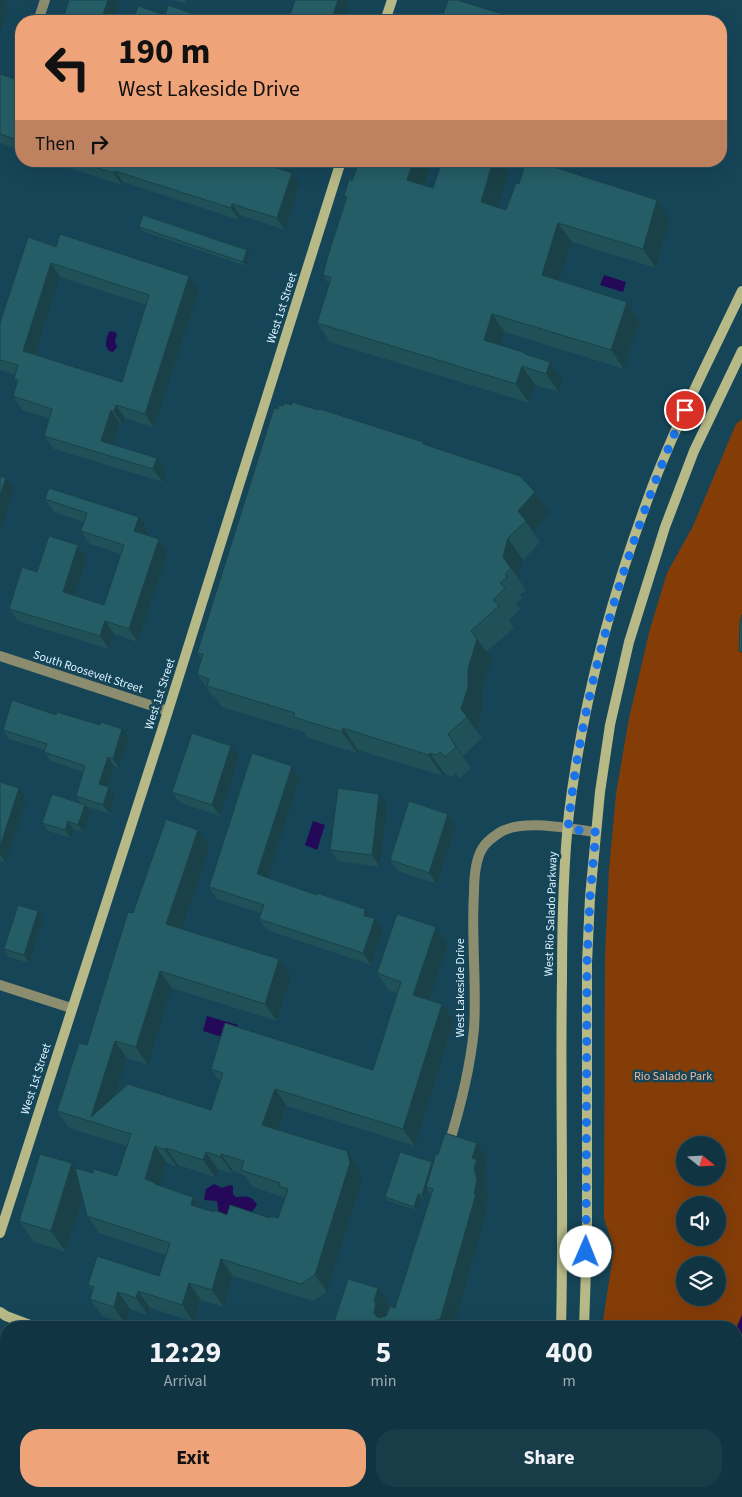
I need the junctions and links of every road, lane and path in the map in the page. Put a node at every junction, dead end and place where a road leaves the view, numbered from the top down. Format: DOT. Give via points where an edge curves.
graph roads {
  1 [pos="45,0"];
  2 [pos="392,0"];
  3 [pos="40,15"];
  4 [pos="387,15"];
  5 [pos="338,167"];
  6 [pos="742,291"];
  7 [pos="742,351"];
  8 [pos="0,656"];
  9 [pos="168,711"];
  10 [pos="568,829"];
  11 [pos="596,832"];
  12 [pos="0,984"];
  13 [pos="71,1008"];
  14 [pos="445,1156"];
  15 [pos="0,1233"];
  16 [pos="0,1312"];
  17 [pos="19,1321"];
  18 [pos="561,1321"];
  19 [pos="584,1321"];
  1 -- 3 [label="street"];
  2 -- 4 [label="main road"];
  5 -- 9 [label="main road, West 1st Street"];
  6 -- 10 [label="main road, West Rio Salado Parkway" via="679,424 647,501 614,602 586,715"];
  7 -- 11 [label="main road" via="691,460 644,590 618,688"];
  8 -- 9 [label="street, South Roosevelt Street"];
  9 -- 13 [label="main road, West 1st Street"];
  10 -- 11 [label="street, West Lakeside Drive"];
  10 -- 14 [label="street, West Lakeside Drive" via="515,827 500,832 482,848 475,875 473,910 473,1036 462,1100"];
  10 -- 18 [label="main road, West Rio Salado Parkway" via="562,961"];
  11 -- 19 [label="main road" via="587,963"];
  12 -- 13 [label="street"];
  13 -- 15 [label="main road, West 1st Street"];
  16 -- 17 [label="main road"];
}
